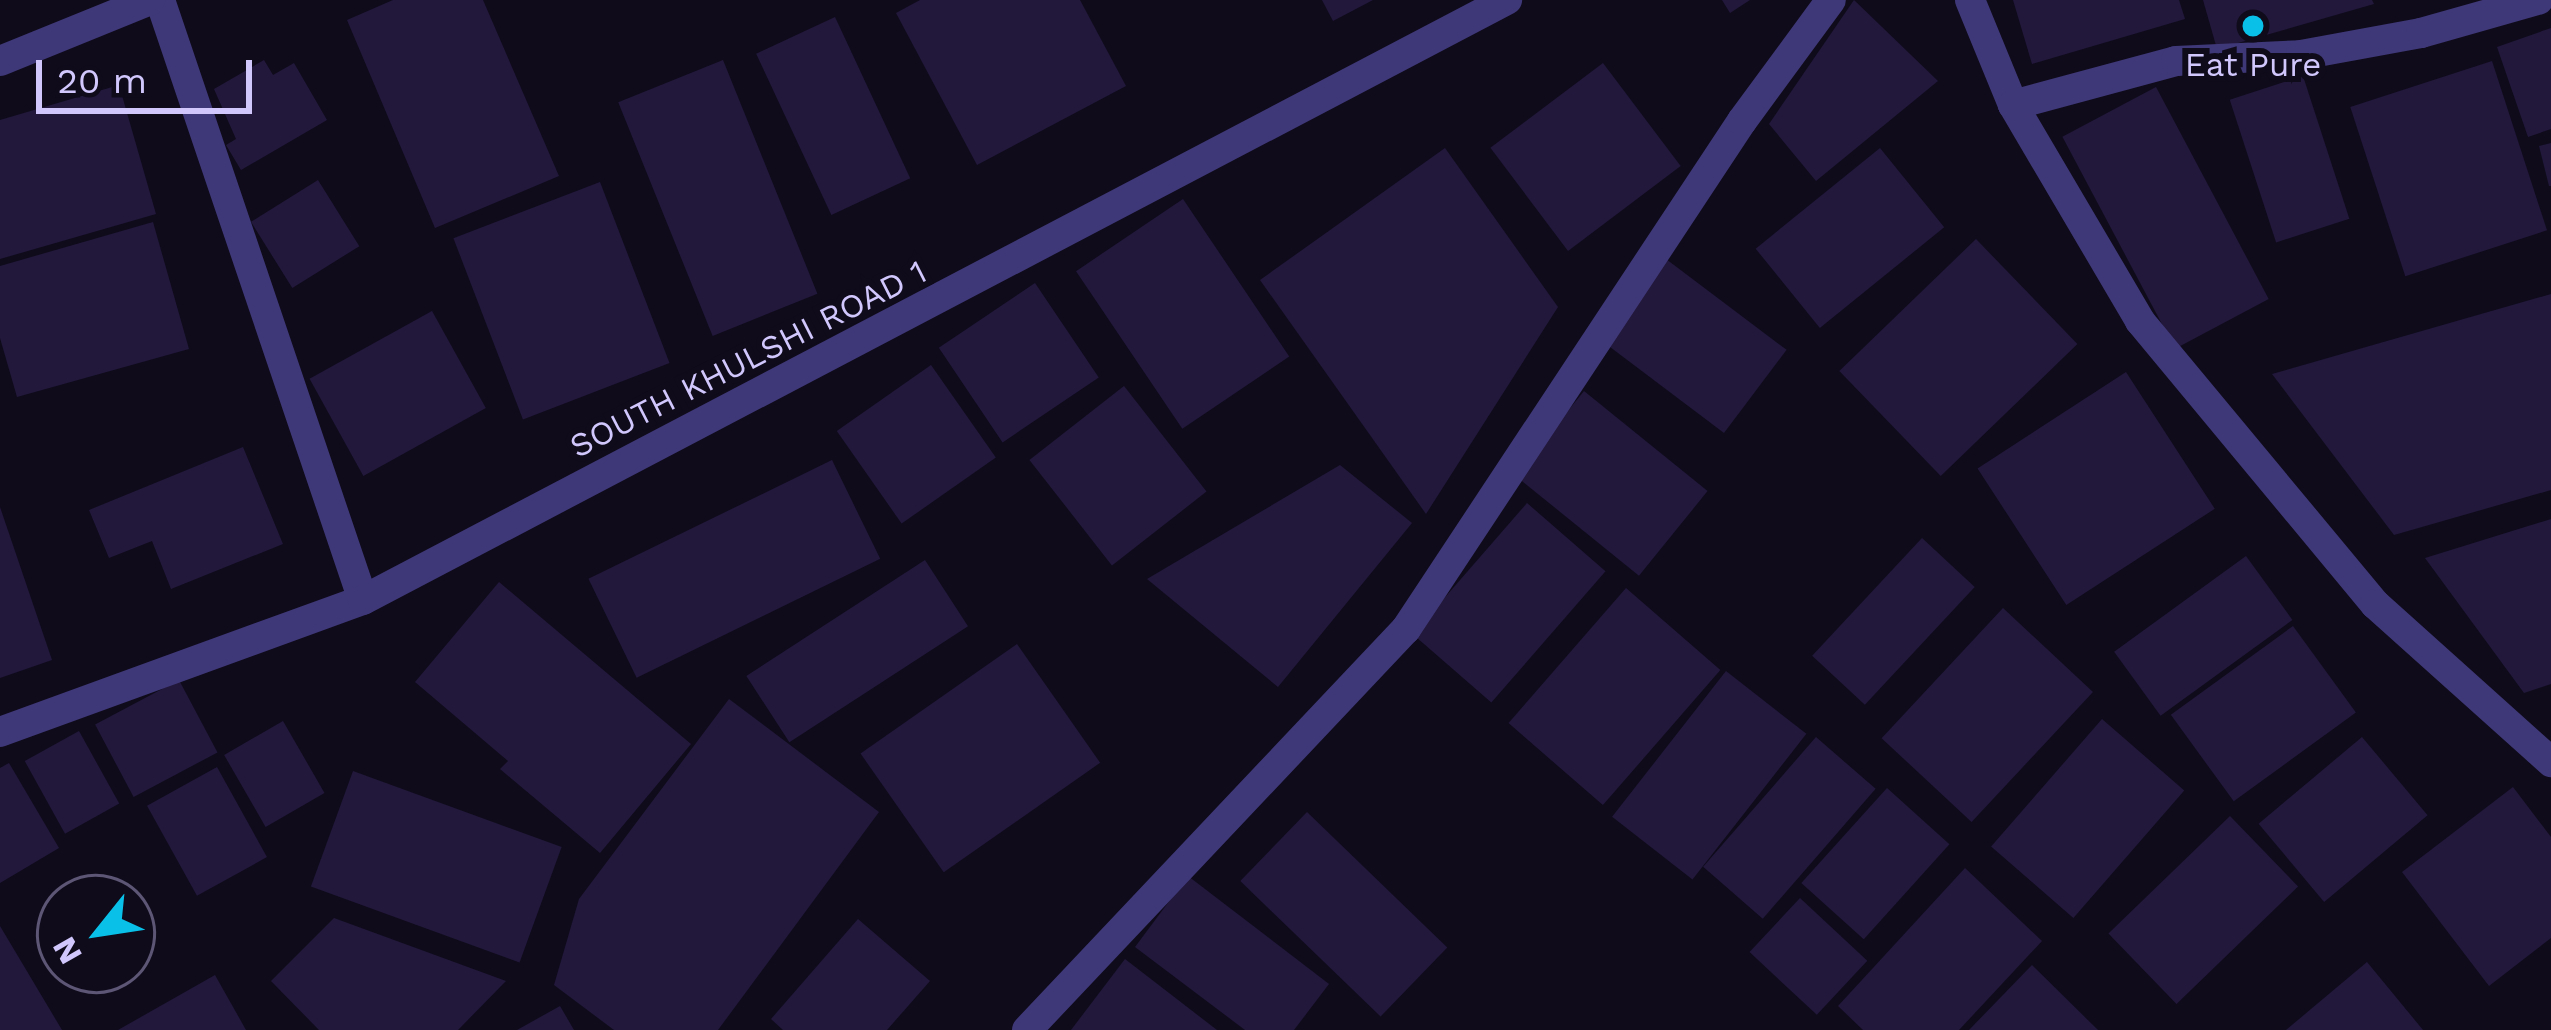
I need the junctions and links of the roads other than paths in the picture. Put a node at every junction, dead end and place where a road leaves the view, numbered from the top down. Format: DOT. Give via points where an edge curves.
graph roads {
  1 [pos="150,0"];
  2 [pos="160,0"];
  3 [pos="1507,0"];
  4 [pos="1831,0"];
  5 [pos="1970,0"];
  6 [pos="2538,0"];
  7 [pos="0,61"];
  8 [pos="2013,105"];
  9 [pos="363,600"];
  10 [pos="0,732"];
  11 [pos="2551,762"];
  12 [pos="1027,1030"];
  1 -- 7 [label="street"];
  2 -- 9 [label="street"];
  3 -- 9 [label="street, SOUTH KHULSHI ROAD 1"];
  4 -- 12 [label="street" via="1742,121 1406,629"];
  5 -- 8 [label="street"];
  6 -- 8 [label="street" via="2301,55 2176,61"];
  8 -- 11 [label="street" via="2140,321 2375,604"];
  9 -- 10 [label="street, SOUTH KHULSHI ROAD 1"];
}
